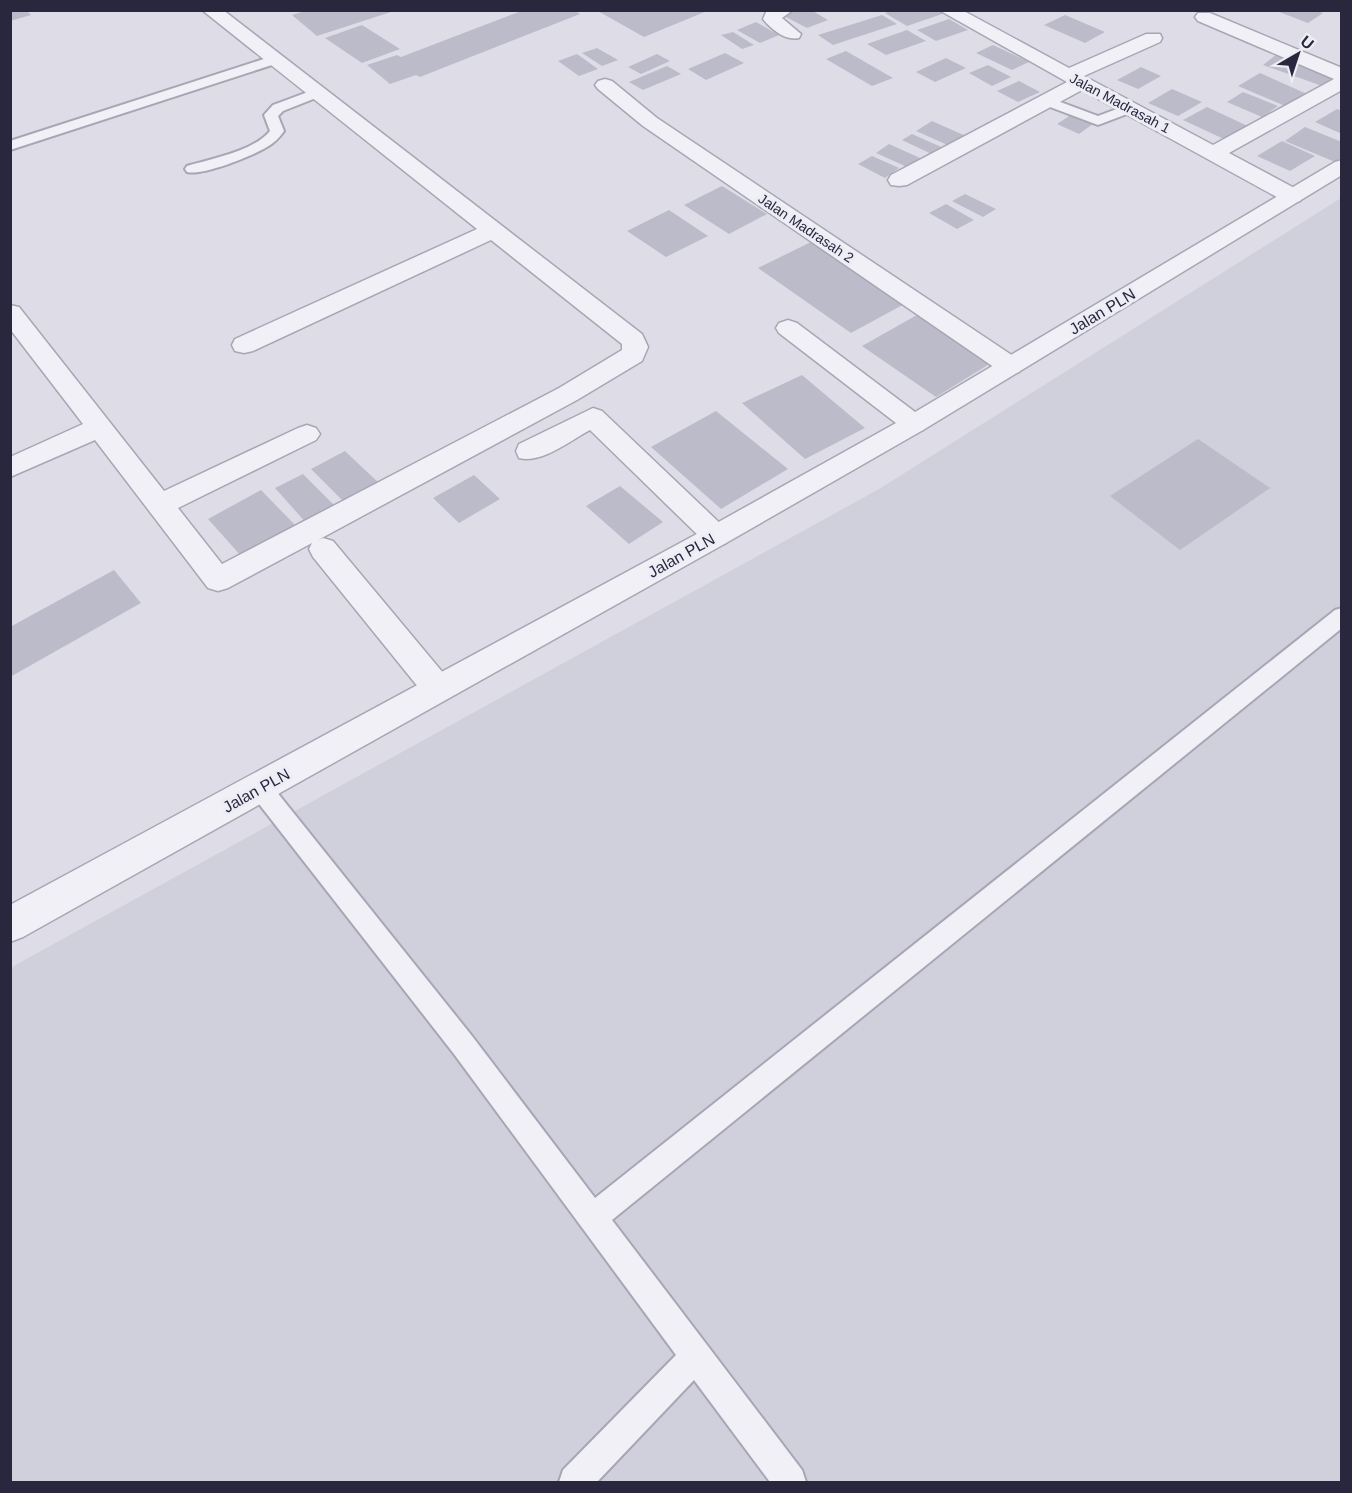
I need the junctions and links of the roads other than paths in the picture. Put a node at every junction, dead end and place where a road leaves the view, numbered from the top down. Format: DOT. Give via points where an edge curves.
graph roads {
  1 [pos="211,10"];
  2 [pos="784,10"];
  3 [pos="948,10"];
  4 [pos="1204,17"];
  5 [pos="792,34"];
  6 [pos="1153,38"];
  7 [pos="273,60"];
  8 [pos="1341,75"];
  9 [pos="1076,79"];
  10 [pos="1341,82"];
  11 [pos="605,85"];
  12 [pos="316,93"];
  13 [pos="1047,101"];
  14 [pos="1130,108"];
  15 [pos="10,146"];
  16 [pos="1214,153"];
  17 [pos="1341,166"];
  18 [pos="192,169"];
  19 [pos="899,180"];
  20 [pos="1292,196"];
  21 [pos="492,231"];
  22 [pos="10,312"];
  23 [pos="788,328"];
  24 [pos="244,345"];
  25 [pos="1010,366"];
  26 [pos="914,424"];
  27 [pos="99,427"];
  28 [pos="307,434"];
  29 [pos="529,451"];
  30 [pos="10,468"];
  31 [pos="160,505"];
  32 [pos="716,536"];
  33 [pos="323,549"];
  34 [pos="1341,616"];
  35 [pos="438,689"];
  36 [pos="260,788"];
  37 [pos="10,925"];
  38 [pos="592,1218"];
  39 [pos="695,1357"];
  40 [pos="574,1482"];
  41 [pos="790,1482"];
  1 -- 7 [label="street"];
  2 -- 5 [label="street" via="771,18"];
  3 -- 9 [label="street, Jalan Madrasah 1"];
  4 -- 8 [label="street"];
  6 -- 9 [label="street"];
  7 -- 12 [label="street"];
  7 -- 15 [label="lane"];
  9 -- 13 [label="street"];
  9 -- 14 [label="street, Jalan Madrasah 1"];
  10 -- 16 [label="street"];
  11 -- 25 [label="street, Jalan Madrasah 2" via="650,122"];
  12 -- 18 [label="lane" via="278,108 271,115 277,131 274,137 255,148"];
  12 -- 21 [label="street"];
  13 -- 14 [label="lane" via="1098,121"];
  13 -- 19 [label="street"];
  14 -- 16 [label="street, Jalan Madrasah 1"];
  16 -- 20 [label="street, Jalan Madrasah 1"];
  17 -- 20 [label="street, Jalan PLN"];
  20 -- 25 [label="street, Jalan PLN"];
  21 -- 24 [label="street"];
  21 -- 31 [label="street" via="633,340 633,355 568,394 218,580"];
  22 -- 27 [label="street"];
  23 -- 26 [label="street"];
  25 -- 26 [label="street, Jalan PLN"];
  26 -- 32 [label="street, Jalan PLN"];
  27 -- 30 [label="street"];
  27 -- 31 [label="street"];
  28 -- 31 [label="street"];
  29 -- 32 [label="street" via="593,417"];
  32 -- 35 [label="street, Jalan PLN"];
  33 -- 35 [label="street"];
  34 -- 38 [label="lane"];
  35 -- 36 [label="street, Jalan PLN"];
  36 -- 37 [label="street, Jalan PLN"];
  36 -- 38 [label="lane" via="463,1045"];
  38 -- 39 [label="lane"];
  39 -- 40 [label="lane"];
  39 -- 41 [label="lane"];
}
